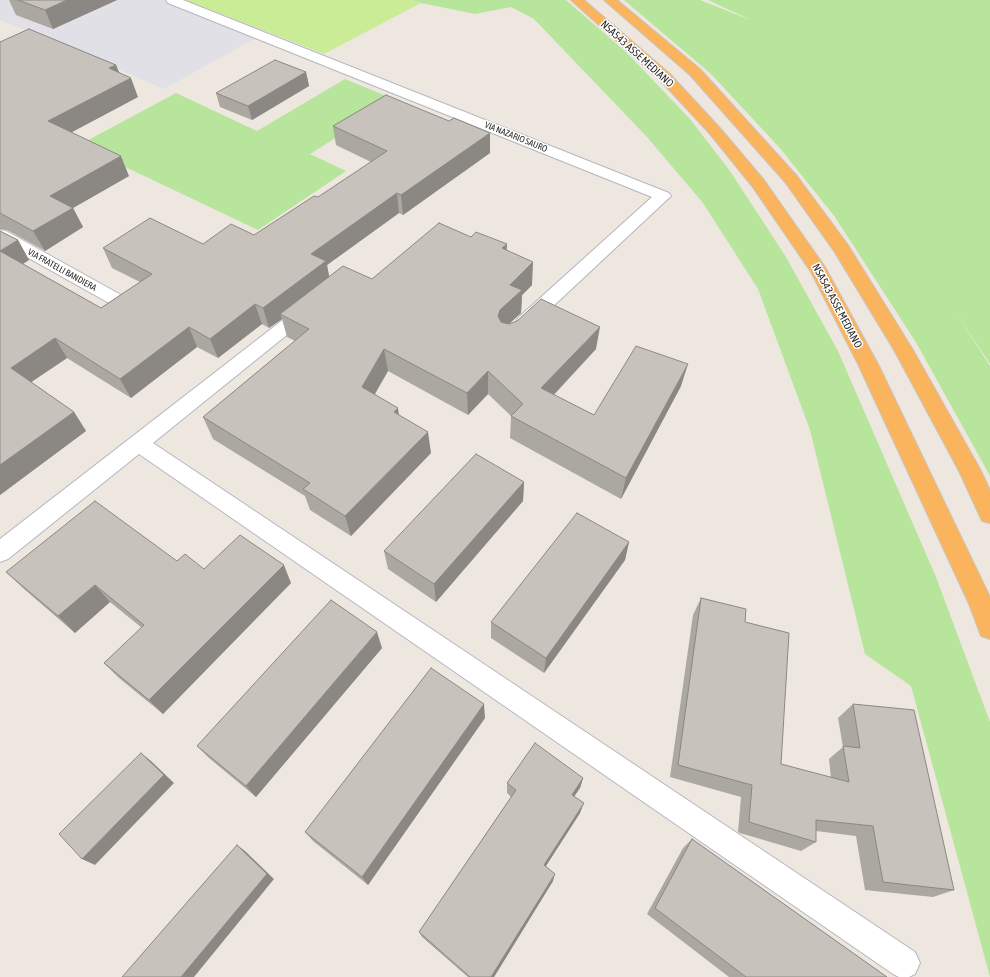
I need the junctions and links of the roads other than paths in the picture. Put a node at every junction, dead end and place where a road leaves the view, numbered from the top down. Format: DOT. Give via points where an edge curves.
graph roads {
  1 [pos="172,0"];
  2 [pos="577,0"];
  3 [pos="610,0"];
  4 [pos="0,235"];
  5 [pos="323,298"];
  6 [pos="124,304"];
  7 [pos="513,333"];
  8 [pos="138,443"];
  9 [pos="990,514"];
  10 [pos="0,552"];
  11 [pos="990,628"];
  12 [pos="904,963"];
  1 -- 7 [label="street, VIA NAZARIO SAURO" via="663,196"];
  2 -- 11 [label="highway, NSA543 ASSE MEDIANO" via="665,77 715,131 758,183 819,271 868,364"];
  3 -- 9 [label="highway, NSA543 ASSE MEDIANO" via="695,72 791,179 842,249 903,350 969,469"];
  4 -- 6 [label="street, VIA FRATELLI BANDIERA"];
  5 -- 8 [label="street"];
  8 -- 10 [label="street"];
  8 -- 12 [label="street"];
}
